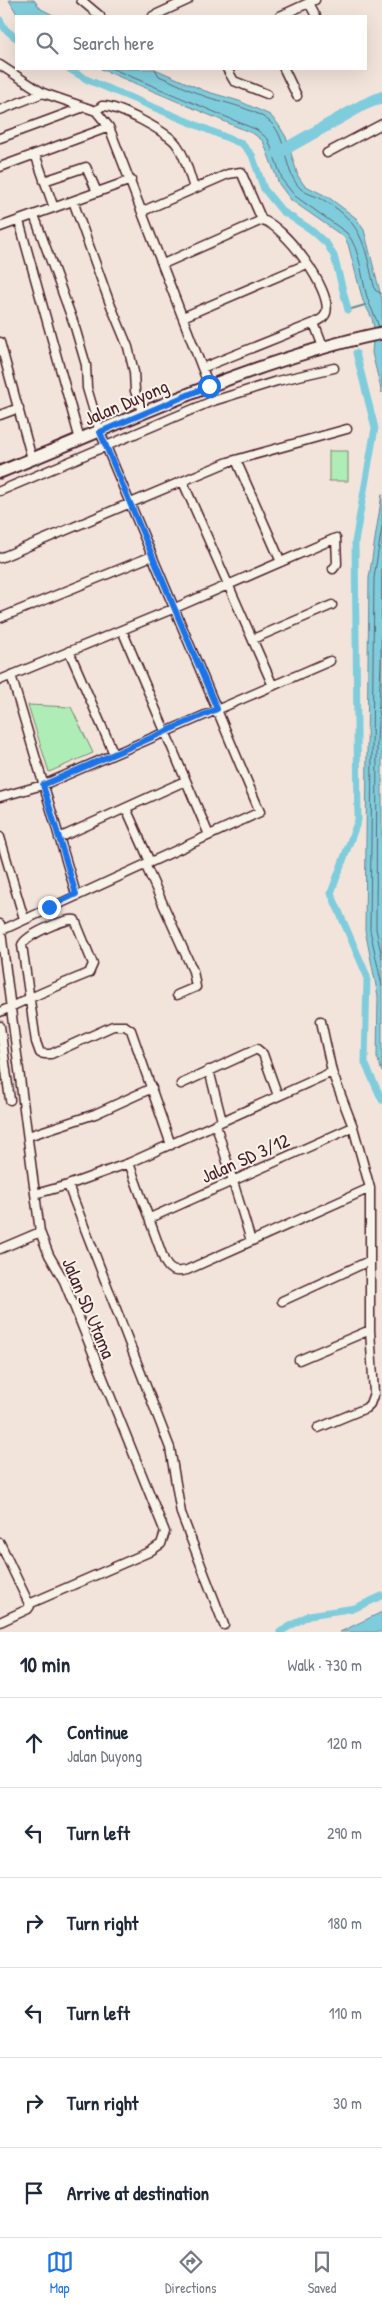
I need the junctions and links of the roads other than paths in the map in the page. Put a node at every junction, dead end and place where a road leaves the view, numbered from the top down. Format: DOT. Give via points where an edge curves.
graph roads {
  1 [pos="81,0"];
  2 [pos="188,0"];
  3 [pos="312,1"];
  4 [pos="99,15"];
  5 [pos="155,15"];
  6 [pos="282,15"];
  7 [pos="316,15"];
  8 [pos="0,65"];
  9 [pos="228,70"];
  10 [pos="284,70"];
  11 [pos="44,93"];
  12 [pos="267,94"];
  13 [pos="297,96"];
  14 [pos="84,107"];
  15 [pos="0,110"];
  16 [pos="96,111"];
  17 [pos="382,124"];
  18 [pos="109,127"];
  19 [pos="0,138"];
  20 [pos="327,153"];
  21 [pos="35,154"];
  22 [pos="0,167"];
  23 [pos="130,180"];
  24 [pos="44,181"];
  25 [pos="194,188"];
  26 [pos="97,192"];
  27 [pos="72,201"];
  28 [pos="54,208"];
  29 [pos="143,211"];
  30 [pos="34,215"];
  31 [pos="262,220"];
  32 [pos="19,221"];
  33 [pos="0,228"];
  34 [pos="163,264"];
  35 [pos="306,264"];
  36 [pos="183,317"];
  37 [pos="314,323"];
  38 [pos="382,333"];
  39 [pos="0,342"];
  40 [pos="323,346"];
  41 [pos="202,368"];
  42 [pos="334,368"];
  43 [pos="209,386"];
  44 [pos="19,408"];
  45 [pos="143,414"];
  46 [pos="0,415"];
  47 [pos="346,429"];
  48 [pos="100,432"];
  49 [pos="80,440"];
  50 [pos="106,448"];
  51 [pos="32,460"];
  52 [pos="236,460"];
  53 [pos="0,472"];
  54 [pos="183,482"];
  55 [pos="0,491"];
  56 [pos="130,504"];
  57 [pos="152,556"];
  58 [pos="0,558"];
  59 [pos="281,562"];
  60 [pos="333,569"];
  61 [pos="229,584"];
  62 [pos="332,605"];
  63 [pos="174,608"];
  64 [pos="0,618"];
  65 [pos="122,630"];
  66 [pos="253,639"];
  67 [pos="69,651"];
  68 [pos="330,661"];
  69 [pos="11,675"];
  70 [pos="0,680"];
  71 [pos="273,686"];
  72 [pos="217,709"];
  73 [pos="167,731"];
  74 [pos="114,754"];
  75 [pos="185,781"];
  76 [pos="43,785"];
  77 [pos="0,798"];
  78 [pos="126,808"];
  79 [pos="209,835"];
  80 [pos="0,837"];
  81 [pos="59,838"];
  82 [pos="147,863"];
  83 [pos="76,894"];
  84 [pos="24,919"];
  85 [pos="1,928"];
  86 [pos="177,995"];
  87 [pos="29,999"];
  88 [pos="12,1006"];
  89 [pos="0,1012"];
  90 [pos="321,1021"];
  91 [pos="0,1026"];
  92 [pos="209,1070"];
  93 [pos="3,1072"];
  94 [pos="332,1072"];
  95 [pos="181,1084"];
  96 [pos="152,1088"];
  97 [pos="278,1096"];
  98 [pos="10,1100"];
  99 [pos="219,1123"];
  100 [pos="353,1127"];
  101 [pos="28,1136"];
  102 [pos="170,1144"];
  103 [pos="129,1163"];
  104 [pos="233,1181"];
  105 [pos="68,1185"];
  106 [pos="370,1188"];
  107 [pos="35,1194"];
  108 [pos="150,1218"];
  109 [pos="40,1232"];
  110 [pos="251,1240"];
  111 [pos="0,1249"];
  112 [pos="369,1261"];
  113 [pos="282,1302"];
  114 [pos="370,1330"];
  115 [pos="299,1360"];
  116 [pos="318,1428"];
  117 [pos="0,1543"];
  118 [pos="29,1604"];
  119 [pos="0,1622"];
  120 [pos="224,1625"];
  1 -- 4 [label="street"];
  2 -- 5 [label="street"];
  3 -- 6 [label="street"];
  3 -- 7 [label="street"];
  8 -- 11 [label="street"];
  9 -- 12 [label="street" via="234,81"];
  10 -- 13 [label="street"];
  11 -- 14 [label="street"];
  11 -- 15 [label="street"];
  14 -- 16 [label="street"];
  14 -- 19 [label="street"];
  16 -- 18 [label="street"];
  16 -- 25 [label="street" via="102,106 114,107 172,138"];
  17 -- 20 [label="street"];
  18 -- 21 [label="street"];
  18 -- 23 [label="street"];
  21 -- 22 [label="street"];
  21 -- 24 [label="street"];
  23 -- 26 [label="street"];
  23 -- 29 [label="street"];
  24 -- 26 [label="street" via="86,166"];
  24 -- 28 [label="street"];
  25 -- 29 [label="street"];
  25 -- 31 [label="street" via="241,172"];
  26 -- 27 [label="street"];
  27 -- 28 [label="street"];
  27 -- 45 [label="street" via="128,346 135,391"];
  28 -- 30 [label="street"];
  29 -- 34 [label="street"];
  30 -- 32 [label="street"];
  30 -- 48 [label="street" via="74,324"];
  31 -- 34 [label="street"];
  31 -- 35 [label="street" via="275,225"];
  32 -- 33 [label="street"];
  32 -- 49 [label="street"];
  34 -- 36 [label="street"];
  35 -- 36 [label="street"];
  35 -- 37 [label="street" via="326,305 326,313"];
  36 -- 41 [label="street"];
  37 -- 40 [label="street"];
  37 -- 41 [label="street"];
  38 -- 40 [label="main road, Jalan Duyong"];
  39 -- 44 [label="street"];
  40 -- 43 [label="main road, Jalan Duyong"];
  41 -- 43 [label="street"];
  42 -- 50 [label="street" via="210,402"];
  43 -- 45 [label="main road, Jalan Duyong"];
  44 -- 46 [label="street"];
  44 -- 51 [label="street"];
  45 -- 48 [label="main road, Jalan Duyong"];
  47 -- 52 [label="street"];
  48 -- 49 [label="main road, Jalan Duyong"];
  48 -- 50 [label="street"];
  49 -- 51 [label="main road, Jalan Duyong"];
  50 -- 55 [label="street"];
  50 -- 56 [label="street"];
  51 -- 53 [label="main road, Jalan Duyong"];
  52 -- 54 [label="street"];
  52 -- 59 [label="street"];
  54 -- 56 [label="street"];
  54 -- 61 [label="street"];
  56 -- 57 [label="street"];
  56 -- 58 [label="street"];
  57 -- 63 [label="street"];
  57 -- 64 [label="street"];
  59 -- 60 [label="street" via="336,538 336,564"];
  59 -- 61 [label="street"];
  61 -- 63 [label="street"];
  61 -- 66 [label="street"];
  62 -- 66 [label="street"];
  63 -- 65 [label="street"];
  63 -- 72 [label="street"];
  65 -- 67 [label="street"];
  65 -- 73 [label="street"];
  66 -- 71 [label="street"];
  67 -- 69 [label="street"];
  67 -- 74 [label="street"];
  68 -- 71 [label="street"];
  69 -- 70 [label="street"];
  69 -- 76 [label="street"];
  71 -- 72 [label="street"];
  72 -- 73 [label="street"];
  72 -- 79 [label="street" via="260,812"];
  73 -- 74 [label="street"];
  73 -- 75 [label="street"];
  74 -- 76 [label="street"];
  75 -- 78 [label="street"];
  75 -- 79 [label="street"];
  76 -- 77 [label="street"];
  76 -- 81 [label="street"];
  78 -- 81 [label="street"];
  78 -- 82 [label="street"];
  79 -- 82 [label="street"];
  80 -- 84 [label="street"];
  81 -- 83 [label="street"];
  82 -- 83 [label="street"];
  82 -- 86 [label="street" via="193,972 196,987"];
  83 -- 84 [label="street"];
  84 -- 85 [label="street"];
  85 -- 88 [label="street, Jalan SD Utama"];
  87 -- 87 [label="street" via="92,970 93,964 75,920 64,921 24,941"];
  87 -- 88 [label="street"];
  87 -- 96 [label="street" via="40,1053 51,1054 113,1026 125,1026 134,1036"];
  88 -- 89 [label="street"];
  88 -- 101 [label="street, Jalan SD Utama"];
  90 -- 94 [label="street"];
  91 -- 93 [label="street"];
  92 -- 95 [label="street"];
  92 -- 97 [label="street" via="257,1048 263,1054"];
  92 -- 99 [label="street"];
  93 -- 98 [label="street"];
  94 -- 97 [label="street"];
  94 -- 100 [label="street"];
  96 -- 101 [label="street" via="95,1114"];
  96 -- 102 [label="street"];
  97 -- 99 [label="street"];
  99 -- 102 [label="street"];
  99 -- 104 [label="street"];
  100 -- 104 [label="street, Jalan SD 3/12"];
  100 -- 106 [label="street"];
  101 -- 107 [label="street, Jalan SD Utama"];
  102 -- 103 [label="street"];
  103 -- 105 [label="street"];
  103 -- 108 [label="street"];
  104 -- 108 [label="street, Jalan SD 3/12"];
  104 -- 110 [label="street"];
  105 -- 107 [label="street"];
  105 -- 120 [label="street" via="170,1448 181,1513"];
  106 -- 110 [label="street"];
  106 -- 112 [label="street"];
  107 -- 109 [label="street, Jalan SD Utama"];
  108 -- 110 [label="street" via="164,1260 174,1272 186,1270"];
  109 -- 111 [label="street"];
  109 -- 118 [label="street, Jalan SD Utama" via="64,1281 165,1532 162,1544 149,1552"];
  112 -- 113 [label="street"];
  112 -- 114 [label="street"];
  114 -- 115 [label="street"];
  114 -- 116 [label="street" via="374,1393 370,1404"];
  117 -- 118 [label="street"];
  118 -- 119 [label="street, Jalan SD Utama" via="28,1609"];
}
